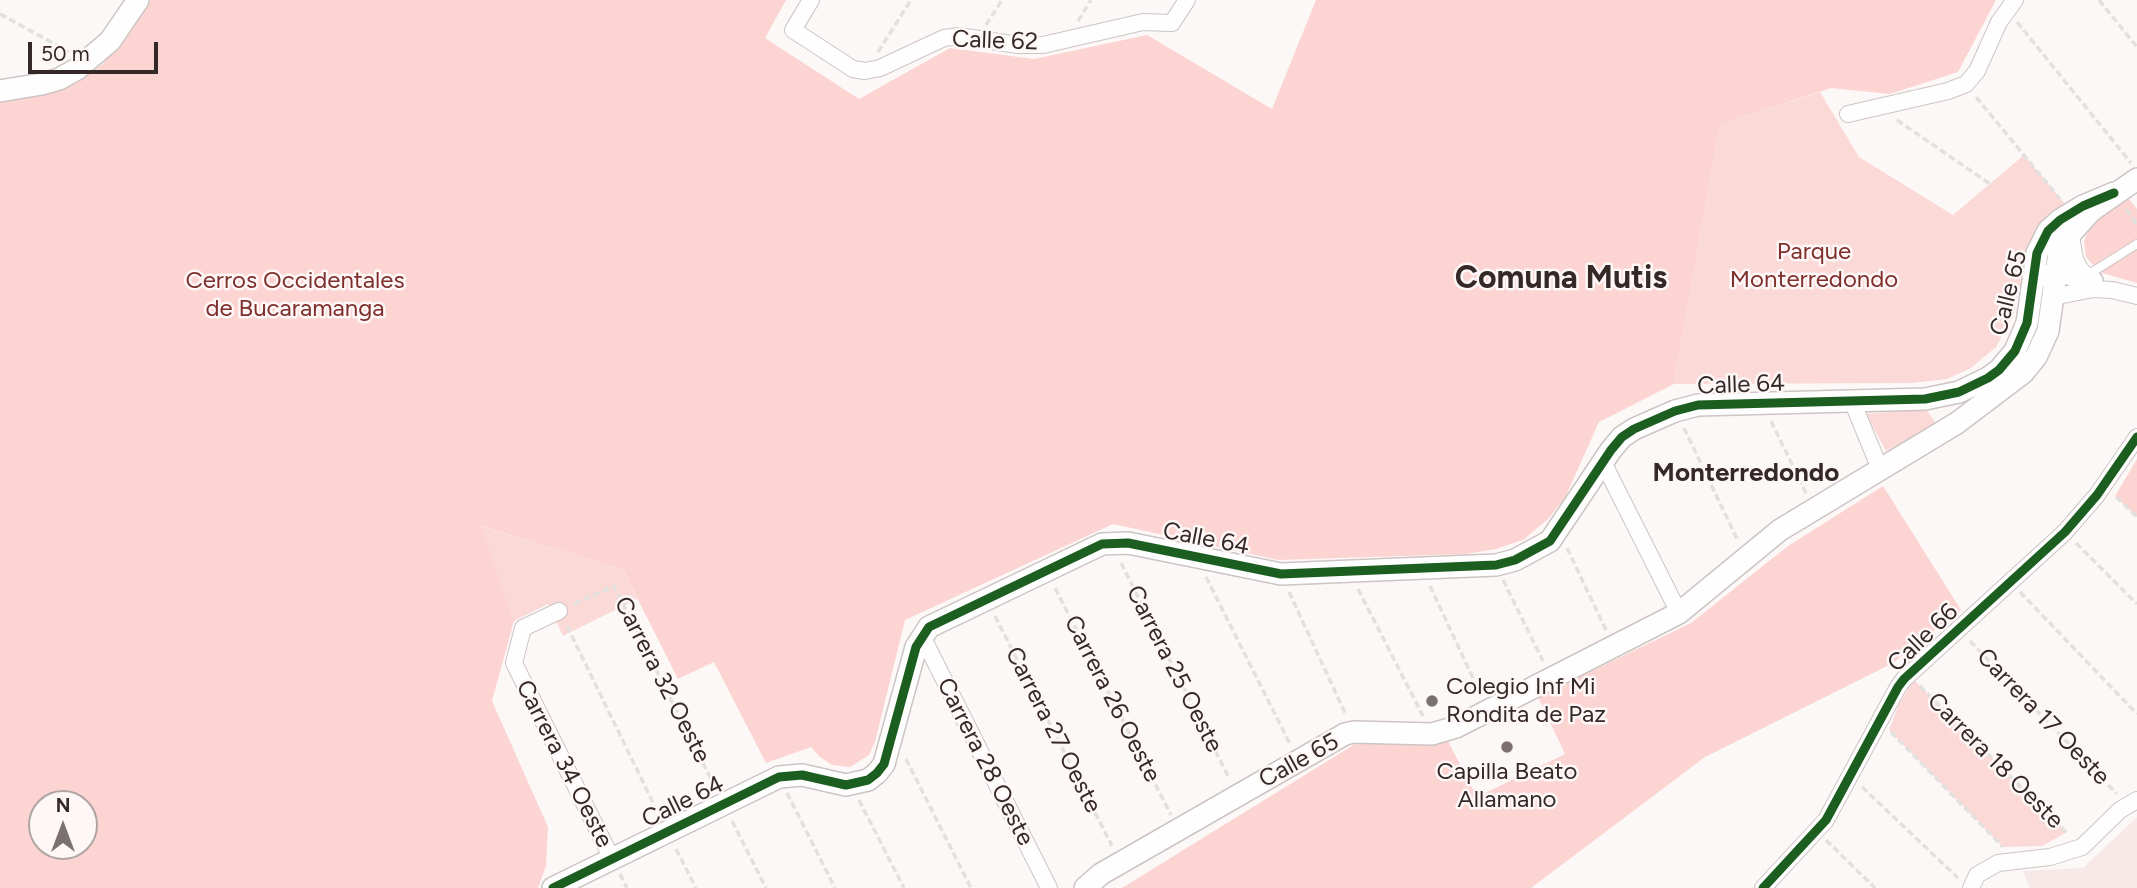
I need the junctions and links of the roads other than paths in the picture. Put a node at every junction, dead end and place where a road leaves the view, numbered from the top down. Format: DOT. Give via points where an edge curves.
graph roads {
  1 [pos="138,0"];
  2 [pos="811,0"];
  3 [pos="1186,0"];
  4 [pos="2011,5"];
  5 [pos="0,91"];
  6 [pos="1849,114"];
  7 [pos="2137,179"];
  8 [pos="2071,222"];
  9 [pos="2137,244"];
  10 [pos="2056,273"];
  11 [pos="2089,279"];
  12 [pos="2033,286"];
  13 [pos="2112,290"];
  14 [pos="2137,296"];
  15 [pos="2053,297"];
  16 [pos="1938,398"];
  17 [pos="1852,401"];
  18 [pos="1957,423"];
  19 [pos="2137,438"];
  20 [pos="1604,462"];
  21 [pos="1880,469"];
  22 [pos="559,611"];
  23 [pos="1679,613"];
  24 [pos="922,636"];
  25 [pos="2132,802"];
  26 [pos="612,859"];
  27 [pos="1966,885"];
  28 [pos="553,888"];
  29 [pos="1049,888"];
  30 [pos="1085,888"];
  31 [pos="1763,888"];
  1 -- 5 [label="street" via="110,41 88,62 59,79"];
  2 -- 3 [label="street, Calle 62" via="793,30 853,69 865,71 944,38 1043,45 1143,22 1172,23"];
  4 -- 6 [label="street" via="1966,84"];
  7 -- 8 [label="street, Calle 65"];
  8 -- 10 [label="street, Calle 65"];
  8 -- 11 [label="street" via="2074,259"];
  8 -- 12 [label="street, Calle 65" via="2054,225 2043,239"];
  9 -- 11 [label="lane"];
  10 -- 11 [label="street"];
  10 -- 12 [label="street" via="2041,277"];
  10 -- 15 [label="street, Calle 65"];
  11 -- 13 [label="street"];
  12 -- 16 [label="street, Calle 65" via="2022,338 2007,361 1988,378"];
  13 -- 14 [label="street"];
  13 -- 15 [label="street"];
  15 -- 18 [label="street, Calle 65" via="2048,331 2036,357 2007,387"];
  16 -- 17 [label="street, Calle 64"];
  16 -- 18 [label="street" via="1944,415"];
  17 -- 20 [label="street, Calle 64" via="1698,405 1634,429"];
  17 -- 21 [label="street"];
  18 -- 21 [label="street, Calle 65"];
  19 -- 31 [label="street, Calle 66" via="2065,532 1908,674 1832,811"];
  20 -- 23 [label="street"];
  20 -- 24 [label="street, Calle 64" via="1559,530 1543,546 1496,565 1281,574 1111,542 987,598 929,627"];
  21 -- 23 [label="street, Calle 65" via="1780,530"];
  22 -- 26 [label="street, Carrera 34 Oeste" via="523,628 514,663"];
  23 -- 30 [label="street, Calle 65" via="1456,727 1432,734 1354,732 1334,739 1101,874"];
  24 -- 26 [label="street, Calle 64" via="884,764 868,780 851,785 802,775 779,777"];
  24 -- 29 [label="street, Carrera 28 Oeste"];
  25 -- 27 [label="street" via="2081,847 2050,857 1998,863"];
  26 -- 28 [label="street, Calle 64"];
}
